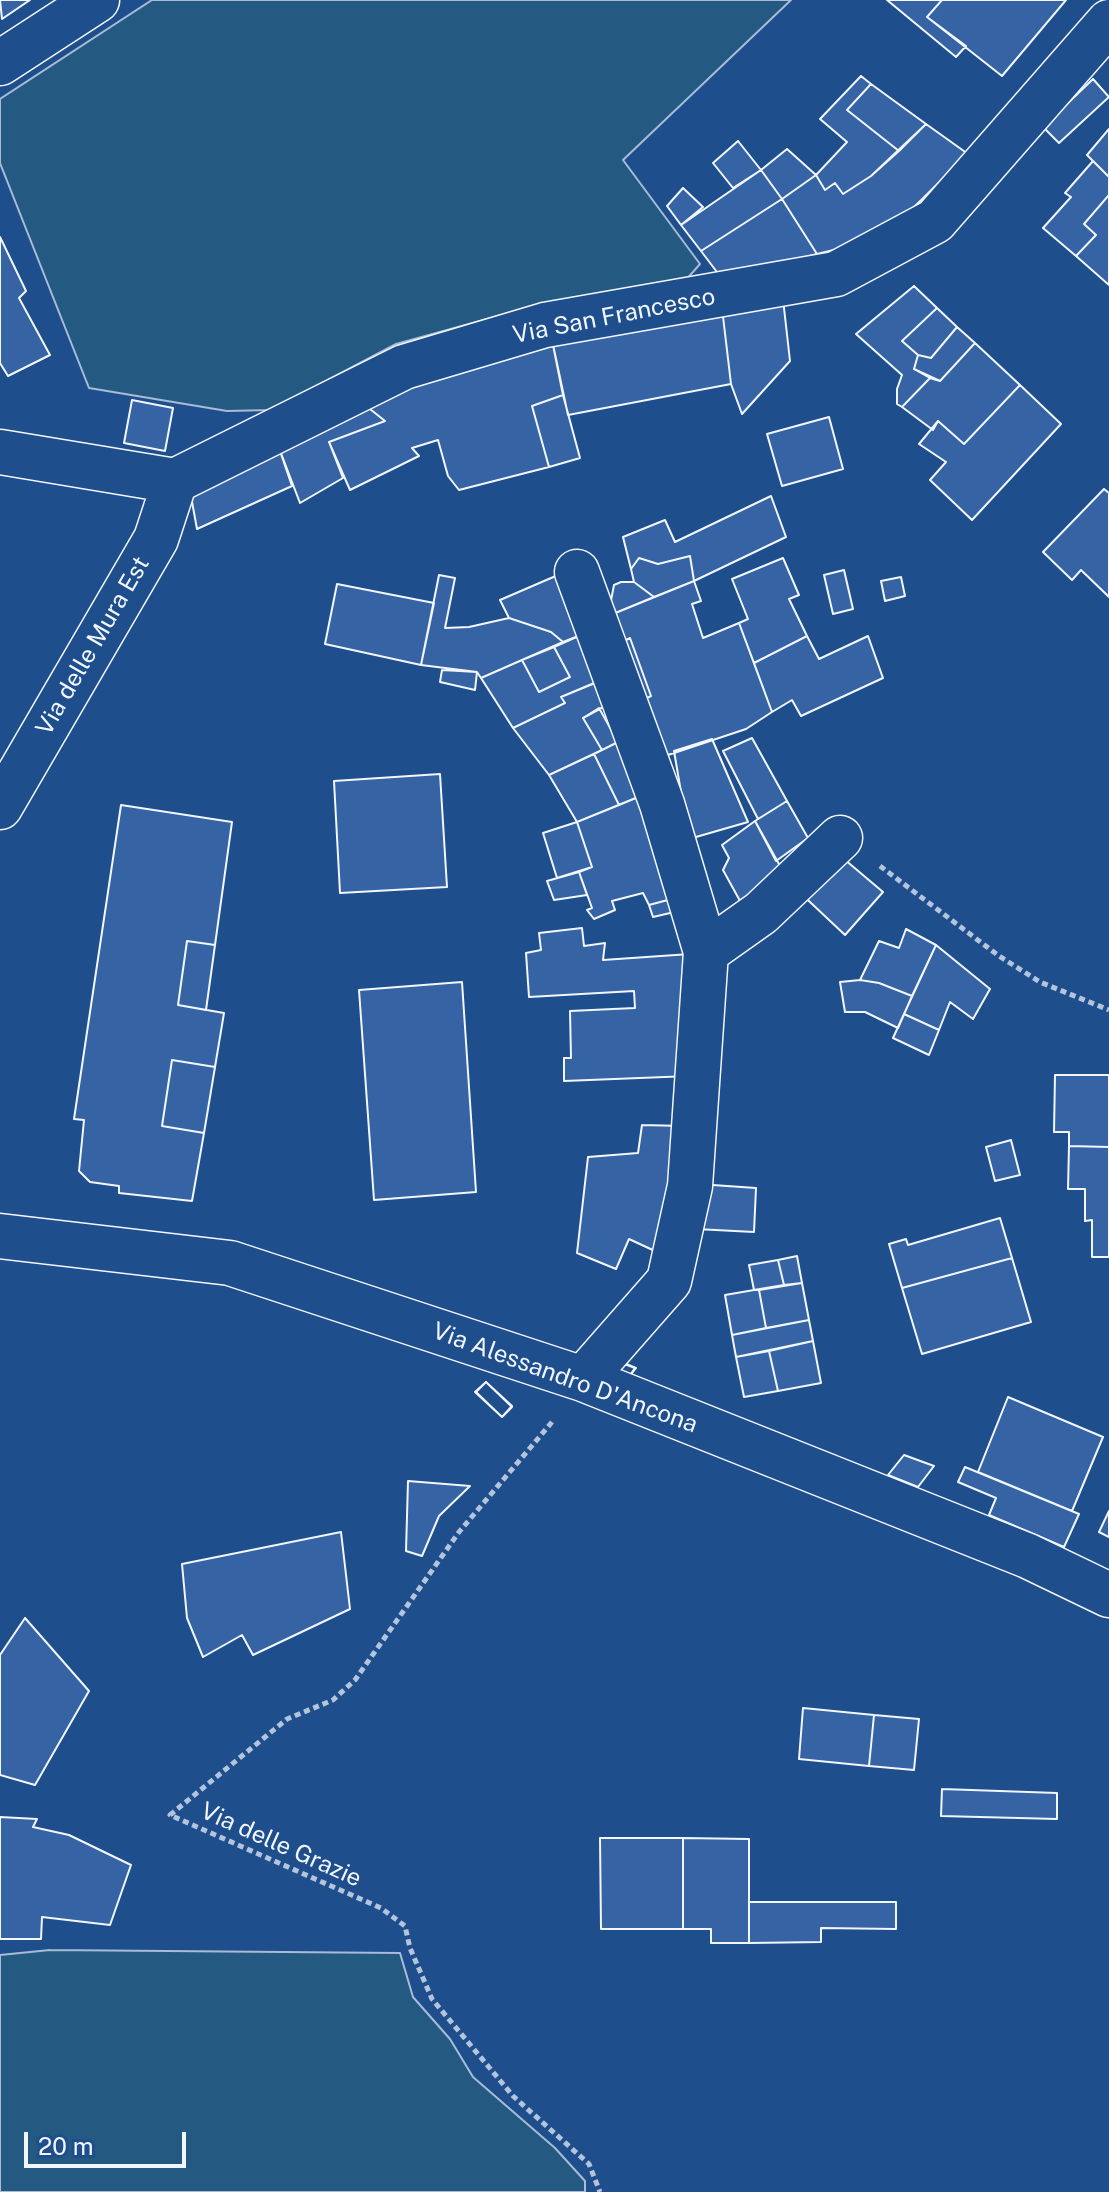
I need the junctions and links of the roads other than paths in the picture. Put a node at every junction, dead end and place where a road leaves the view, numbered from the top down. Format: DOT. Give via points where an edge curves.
graph roads {
  1 [pos="97,0"];
  2 [pos="1109,22"];
  3 [pos="0,63"];
  4 [pos="0,452"];
  5 [pos="175,481"];
  6 [pos="577,572"];
  7 [pos="0,807"];
  8 [pos="840,838"];
  9 [pos="706,952"];
  10 [pos="0,1236"];
  11 [pos="583,1379"];
  12 [pos="1109,1595"];
  1 -- 3 [label="street"];
  2 -- 5 [label="street, Via San Francesco" via="935,221 836,274 545,325 404,367"];
  4 -- 5 [label="street"];
  5 -- 7 [label="street, Via delle Mura Est" via="156,539"];
  6 -- 9 [label="street" via="662,804"];
  8 -- 9 [label="street" via="761,913"];
  9 -- 11 [label="street" via="690,1186 669,1281"];
  10 -- 11 [label="street, Via Alessandro D'Ancona" via="230,1263"];
  11 -- 12 [label="street, Via Alessandro D'Ancona" via="1028,1556"];
}
